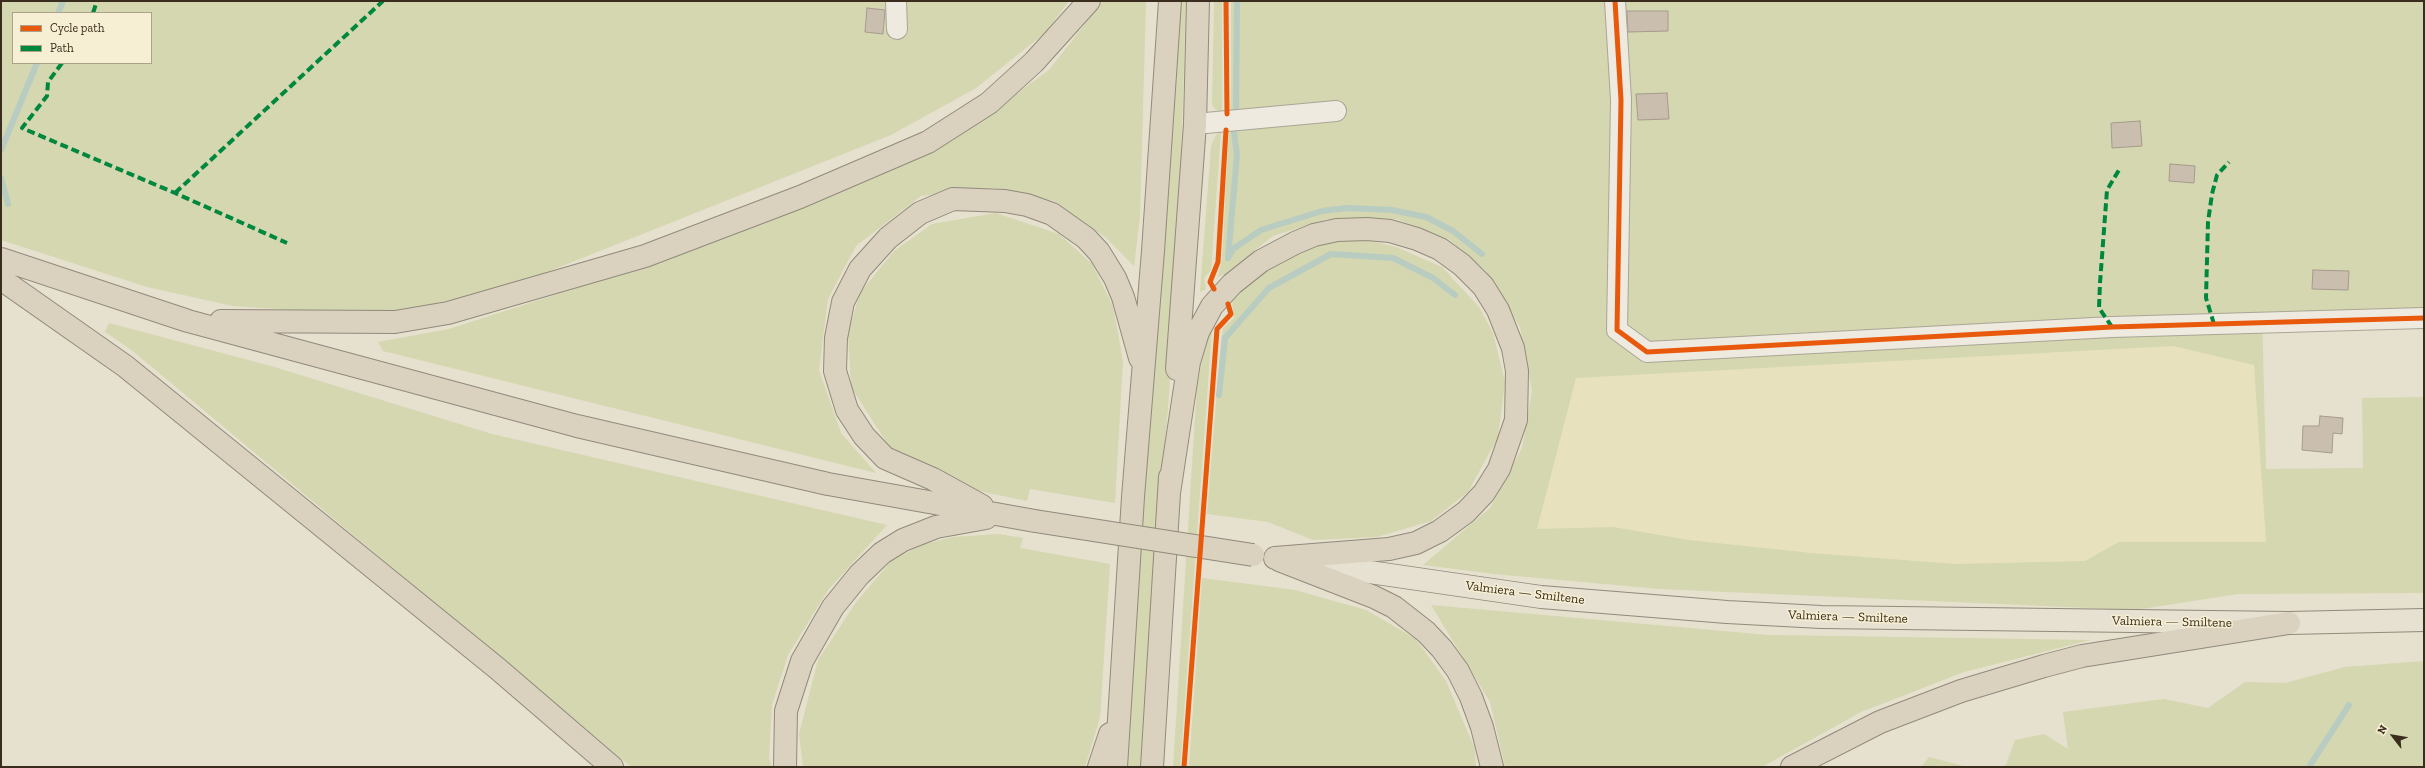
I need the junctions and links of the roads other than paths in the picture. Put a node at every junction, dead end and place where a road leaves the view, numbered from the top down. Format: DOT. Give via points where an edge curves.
graph roads {
  1 [pos="896,1"];
  2 [pos="1089,1"];
  3 [pos="1170,1"];
  4 [pos="1198,1"];
  5 [pos="1615,1"];
  6 [pos="897,28"];
  7 [pos="1336,111"];
  8 [pos="1195,124"];
  9 [pos="1,259"];
  10 [pos="1,279"];
  11 [pos="2424,318"];
  12 [pos="188,321"];
  13 [pos="1144,372"];
  14 [pos="1169,493"];
  15 [pos="999,515"];
  16 [pos="1275,558"];
  17 [pos="2424,620"];
  18 [pos="2289,623"];
  19 [pos="1158,661"];
  20 [pos="1119,708"];
  21 [pos="612,767"];
  22 [pos="785,767"];
  23 [pos="1099,767"];
  24 [pos="1116,767"];
  25 [pos="1152,767"];
  26 [pos="1158,767"];
  27 [pos="1492,767"];
  28 [pos="1792,767"];
  1 -- 6 [label="street"];
  2 -- 12 [label="highway" via="1034,62 989,103 928,142 800,196 645,256 448,313 395,322"];
  3 -- 13 [label="highway"];
  4 -- 8 [label="highway"];
  5 -- 11 [label="street" via="1621,100 1617,330 1647,352 2112,327"];
  7 -- 8 [label="street"];
  8 -- 14 [label="highway"];
  9 -- 12 [label="highway"];
  10 -- 21 [label="highway" via="126,366 498,669"];
  12 -- 15 [label="highway" via="577,426 828,484"];
  13 -- 15 [label="highway" via="1123,297 1115,278 1099,252 1086,238 1052,214 1027,205 1005,201 953,199 920,212 888,238 860,269 844,302 836,338 835,371 847,410 864,436 885,458 933,479"];
  13 -- 20 [label="highway"];
  14 -- 16 [label="highway" via="1189,362 1198,332 1212,306 1232,284 1261,262 1294,243 1337,230 1390,231 1440,249 1462,265 1483,286 1498,310 1512,348 1517,371 1516,420 1499,469 1484,493 1466,512 1440,531 1416,543 1389,549"];
  14 -- 19 [label="highway"];
  15 -- 16 [label="highway, bridge"];
  15 -- 22 [label="highway" via="936,527 903,540 882,552 859,575 833,607 802,660 786,711"];
  16 -- 18 [label="main road, Valmiera — Smiltene" via="1540,597 1727,612 1908,619"];
  16 -- 27 [label="highway" via="1374,597 1394,607 1426,632 1458,671 1471,697"];
  17 -- 18 [label="main road, Valmiera — Smiltene"];
  18 -- 28 [label="highway" via="2082,656 2044,666 1961,691 1880,722"];
  19 -- 25 [label="highway"];
  19 -- 26 [label="highway"];
  20 -- 23 [label="highway"];
  20 -- 24 [label="highway"];
}
